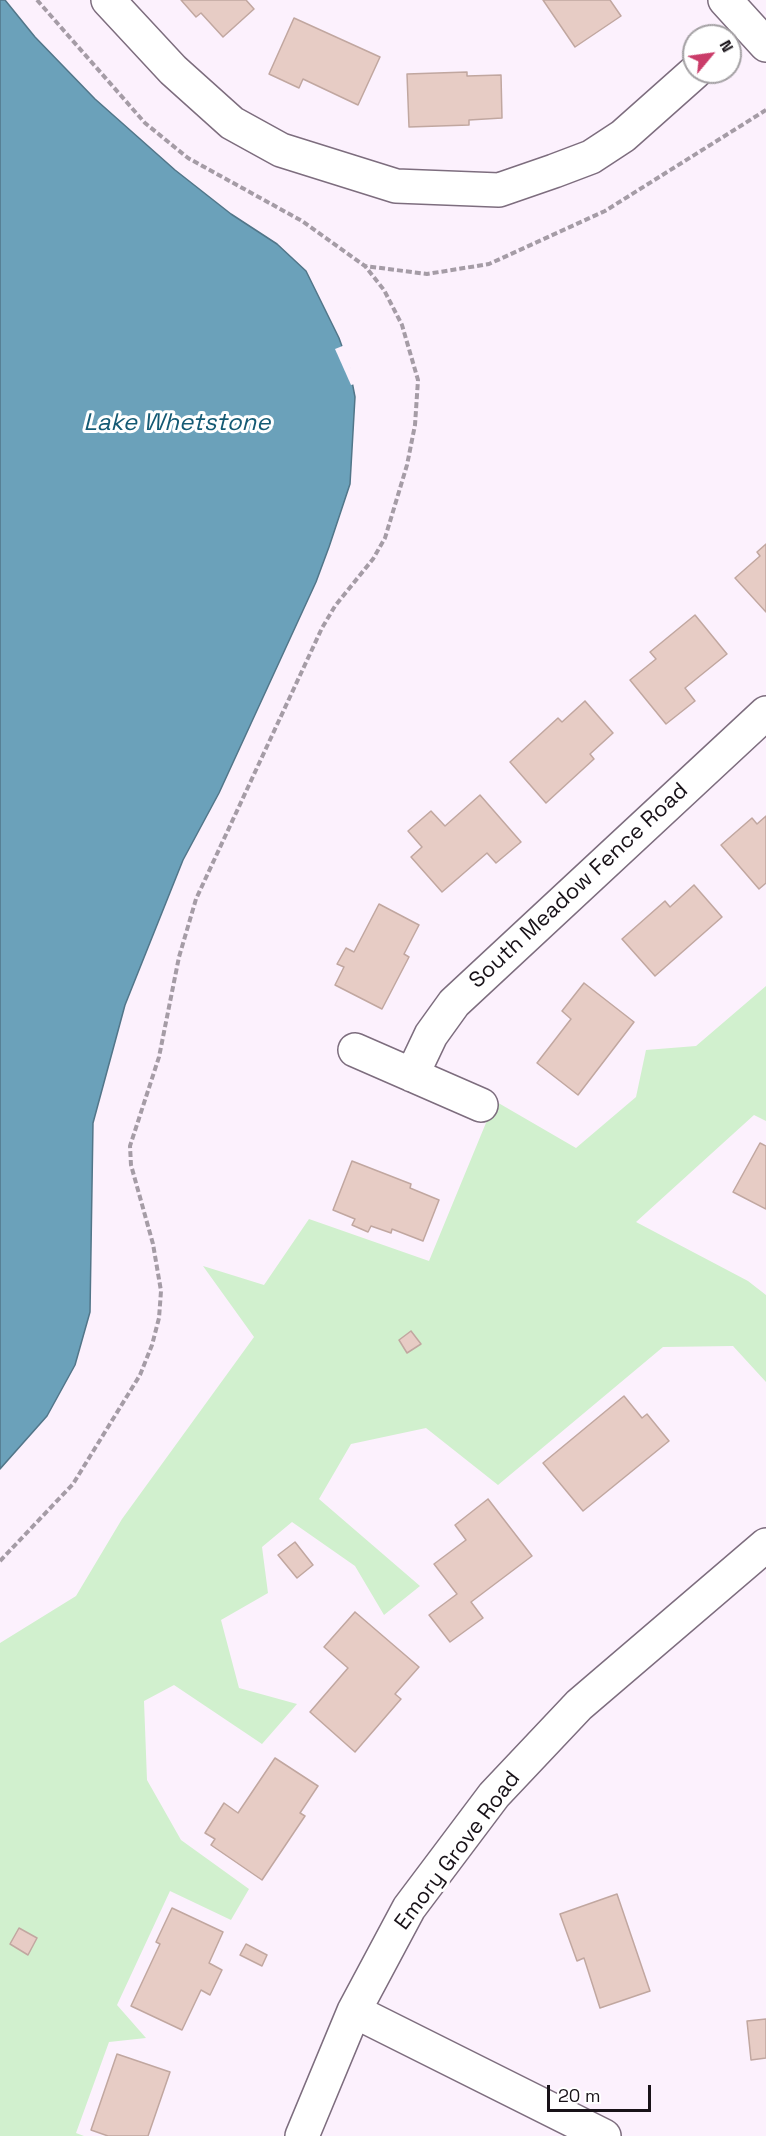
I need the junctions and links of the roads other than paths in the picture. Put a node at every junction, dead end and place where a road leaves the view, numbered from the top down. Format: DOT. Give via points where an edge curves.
graph roads {
  1 [pos="108,0"];
  2 [pos="682,84"];
  3 [pos="766,713"];
  4 [pos="355,1050"];
  5 [pos="412,1075"];
  6 [pos="481,1105"];
  7 [pos="766,1545"];
  8 [pos="354,2011"];
  9 [pos="302,2136"];
  10 [pos="604,2136"];
  1 -- 2 [label="street" via="174,70 232,123 281,150 396,186 499,190 554,171 591,157 623,136"];
  3 -- 5 [label="street, South Meadow Fence Road" via="454,1003 431,1035"];
  4 -- 5 [label="street"];
  5 -- 6 [label="street"];
  7 -- 8 [label="street, Emory Grove Road" via="579,1705 494,1795 410,1908"];
  8 -- 9 [label="street, Emory Grove Road"];
  8 -- 10 [label="street"];
}
